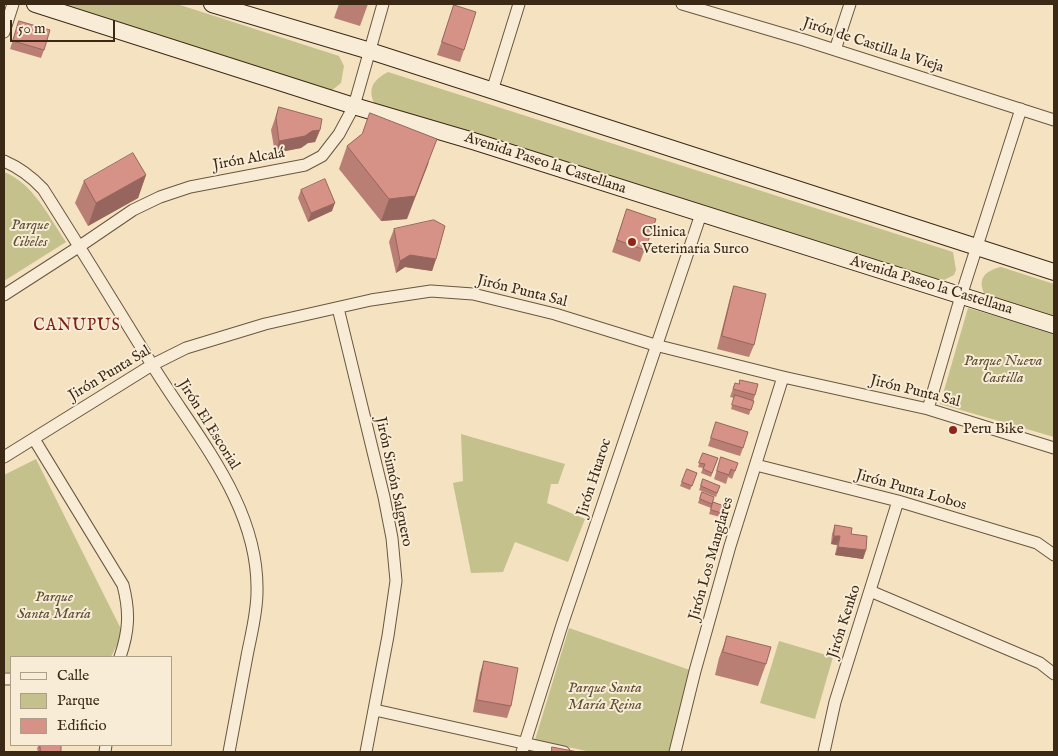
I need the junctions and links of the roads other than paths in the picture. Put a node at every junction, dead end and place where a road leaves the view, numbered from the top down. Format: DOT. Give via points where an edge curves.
graph roads {
  1 [pos="13,4"];
  2 [pos="35,4"];
  3 [pos="212,4"];
  4 [pos="384,4"];
  5 [pos="519,4"];
  6 [pos="682,4"];
  7 [pos="850,4"];
  8 [pos="4,32"];
  9 [pos="835,50"];
  10 [pos="370,51"];
  11 [pos="492,91"];
  12 [pos="354,106"];
  13 [pos="1021,109"];
  14 [pos="1054,120"];
  15 [pos="4,161"];
  16 [pos="701,214"];
  17 [pos="80,246"];
  18 [pos="977,248"];
  19 [pos="1054,272"];
  20 [pos="4,295"];
  21 [pos="961,296"];
  22 [pos="338,308"];
  23 [pos="1054,325"];
  24 [pos="655,345"];
  25 [pos="152,365"];
  26 [pos="783,377"];
  27 [pos="928,409"];
  28 [pos="34,439"];
  29 [pos="1054,448"];
  30 [pos="4,457"];
  31 [pos="756,466"];
  32 [pos="898,501"];
  33 [pos="1054,555"];
  34 [pos="870,591"];
  35 [pos="120,656"];
  36 [pos="1054,674"];
  37 [pos="375,710"];
  38 [pos="523,748"];
  39 [pos="229,752"];
  40 [pos="366,752"];
  41 [pos="564,752"];
  42 [pos="675,752"];
  43 [pos="824,752"];
  1 -- 8 [label="street"];
  2 -- 12 [label="main road, Avenida Paseo la Castellana"];
  3 -- 10 [label="main road"];
  4 -- 10 [label="street, Jirón Alcalá"];
  5 -- 11 [label="street"];
  6 -- 9 [label="street, Jirón de Castilla la Vieja"];
  7 -- 9 [label="street"];
  9 -- 13 [label="street, Jirón de Castilla la Vieja"];
  10 -- 11 [label="main road"];
  10 -- 12 [label="street, Jirón Alcalá"];
  11 -- 18 [label="main road"];
  12 -- 16 [label="main road, Avenida Paseo la Castellana"];
  12 -- 17 [label="street, Jirón Alcalá" via="322,156 305,165 198,185 160,197 133,210"];
  13 -- 14 [label="street, Jirón de Castilla la Vieja"];
  13 -- 18 [label="street"];
  15 -- 17 [label="street, Jirón El Escorial" via="16,166 44,189"];
  16 -- 21 [label="main road, Avenida Paseo la Castellana"];
  16 -- 24 [label="street, Jirón Huaroc"];
  17 -- 20 [label="street, Jirón Alcalá"];
  17 -- 25 [label="street, Jirón El Escorial"];
  18 -- 19 [label="main road"];
  18 -- 21 [label="street"];
  21 -- 23 [label="main road, Avenida Paseo la Castellana"];
  21 -- 27 [label="street"];
  22 -- 24 [label="street, Jirón Punta Sal" via="431,292 473,294 555,314"];
  22 -- 25 [label="street, Jirón Punta Sal" via="223,335"];
  22 -- 37 [label="street, Jirón Simón Salguero" via="384,497 396,581"];
  24 -- 26 [label="street, Jirón Punta Sal"];
  24 -- 38 [label="street, Jirón Huaroc"];
  25 -- 28 [label="street, Jirón Punta Sal"];
  25 -- 39 [label="street, Jirón El Escorial" via="220,470 243,515 254,552 258,592"];
  26 -- 27 [label="street, Jirón Punta Sal"];
  26 -- 31 [label="street, Jirón Los Manglares"];
  27 -- 29 [label="street, Jirón Punta Sal"];
  28 -- 30 [label="street, Jirón Punta Sal"];
  28 -- 35 [label="street" via="123,585 128,628"];
  31 -- 32 [label="street, Jirón Punta Lobos"];
  31 -- 42 [label="street, Jirón Los Manglares" via="730,546"];
  32 -- 33 [label="street, Jirón Punta Lobos" via="1037,543"];
  32 -- 34 [label="street, Jirón Kenko"];
  34 -- 36 [label="street" via="1040,663"];
  34 -- 43 [label="street, Jirón Kenko" via="835,702"];
  37 -- 38 [label="street"];
  37 -- 40 [label="street, Jirón Simón Salguero"];
  38 -- 41 [label="street"];
}
